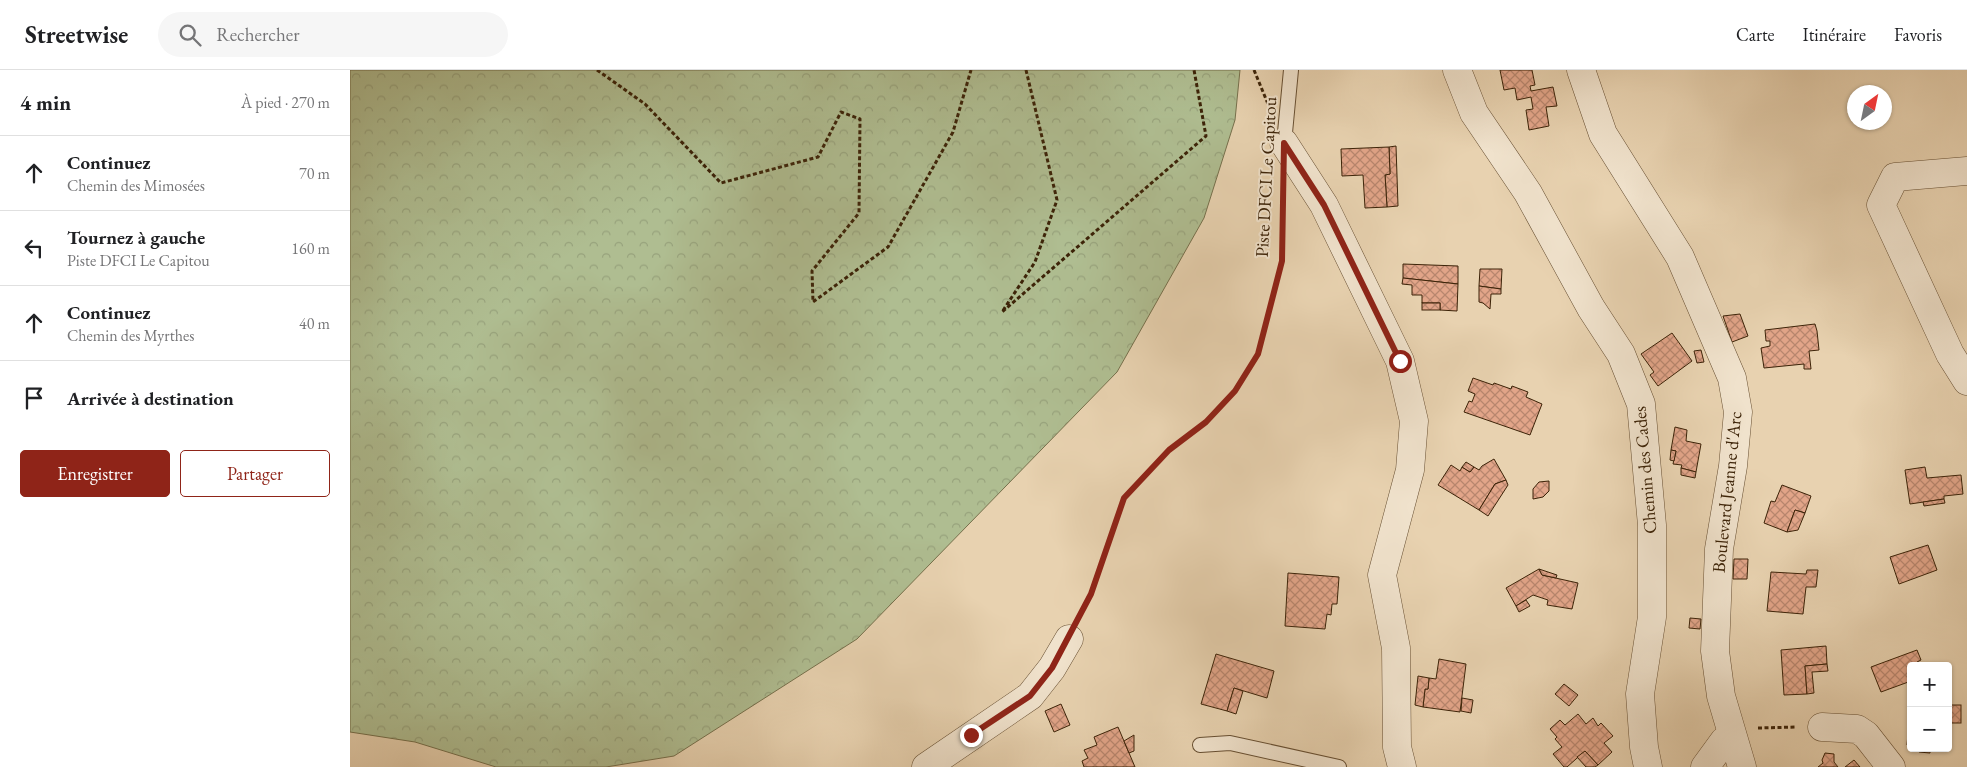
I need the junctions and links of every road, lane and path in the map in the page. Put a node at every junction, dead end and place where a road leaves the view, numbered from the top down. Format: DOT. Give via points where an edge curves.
graph roads {
  1 [pos="598,70"];
  2 [pos="972,70"];
  3 [pos="1026,70"];
  4 [pos="1194,70"];
  5 [pos="1290,70"];
  6 [pos="1457,70"];
  7 [pos="1581,70"];
  8 [pos="1284,143"];
  9 [pos="1967,171"];
  10 [pos="1284,185"];
  11 [pos="1967,381"];
  12 [pos="1069,639"];
  13 [pos="1822,727"];
  14 [pos="1732,734"];
  15 [pos="1200,745"];
  16 [pos="926,767"];
  17 [pos="1339,767"];
  18 [pos="1402,767"];
  19 [pos="1648,767"];
  20 [pos="1705,767"];
  21 [pos="1742,767"];
  22 [pos="1891,767"];
  1 -- 2 [label="path" via="645,104 721,183 818,157 841,112 860,119 859,213 812,271 813,302 888,247 953,132"];
  3 -- 4 [label="path" via="1058,200 1035,262 1002,312 1206,136"];
  5 -- 8 [label="lane, Piste DFCI Le Capitou"];
  6 -- 19 [label="street, Chemin des Cades" via="1474,113 1528,193 1591,308 1622,354 1641,404 1652,524 1652,617 1640,694"];
  7 -- 14 [label="street, Boulevard Jeanne d'Arc" via="1603,134 1680,257 1732,378 1738,412 1719,549 1715,651 1721,696"];
  8 -- 18 [label="street" via="1324,205 1400,361 1414,421 1410,470 1382,575 1396,648 1397,747"];
  9 -- 11 [label="street" via="1895,177 1881,205 1950,354"];
  10 -- 12 [label="path, Piste DFCI Le Capitou" via="1282,261 1258,354 1235,391 1212,416 1169,450 1124,498 1091,594"];
  12 -- 16 [label="street" via="1030,696"];
  13 -- 14 [label="path" via="1748,728"];
  13 -- 22 [label="street" via="1857,729 1866,735"];
  14 -- 20 [label="street"];
  14 -- 21 [label="street, Boulevard Jeanne d'Arc"];
  15 -- 17 [label="lane" via="1230,742"];
}
